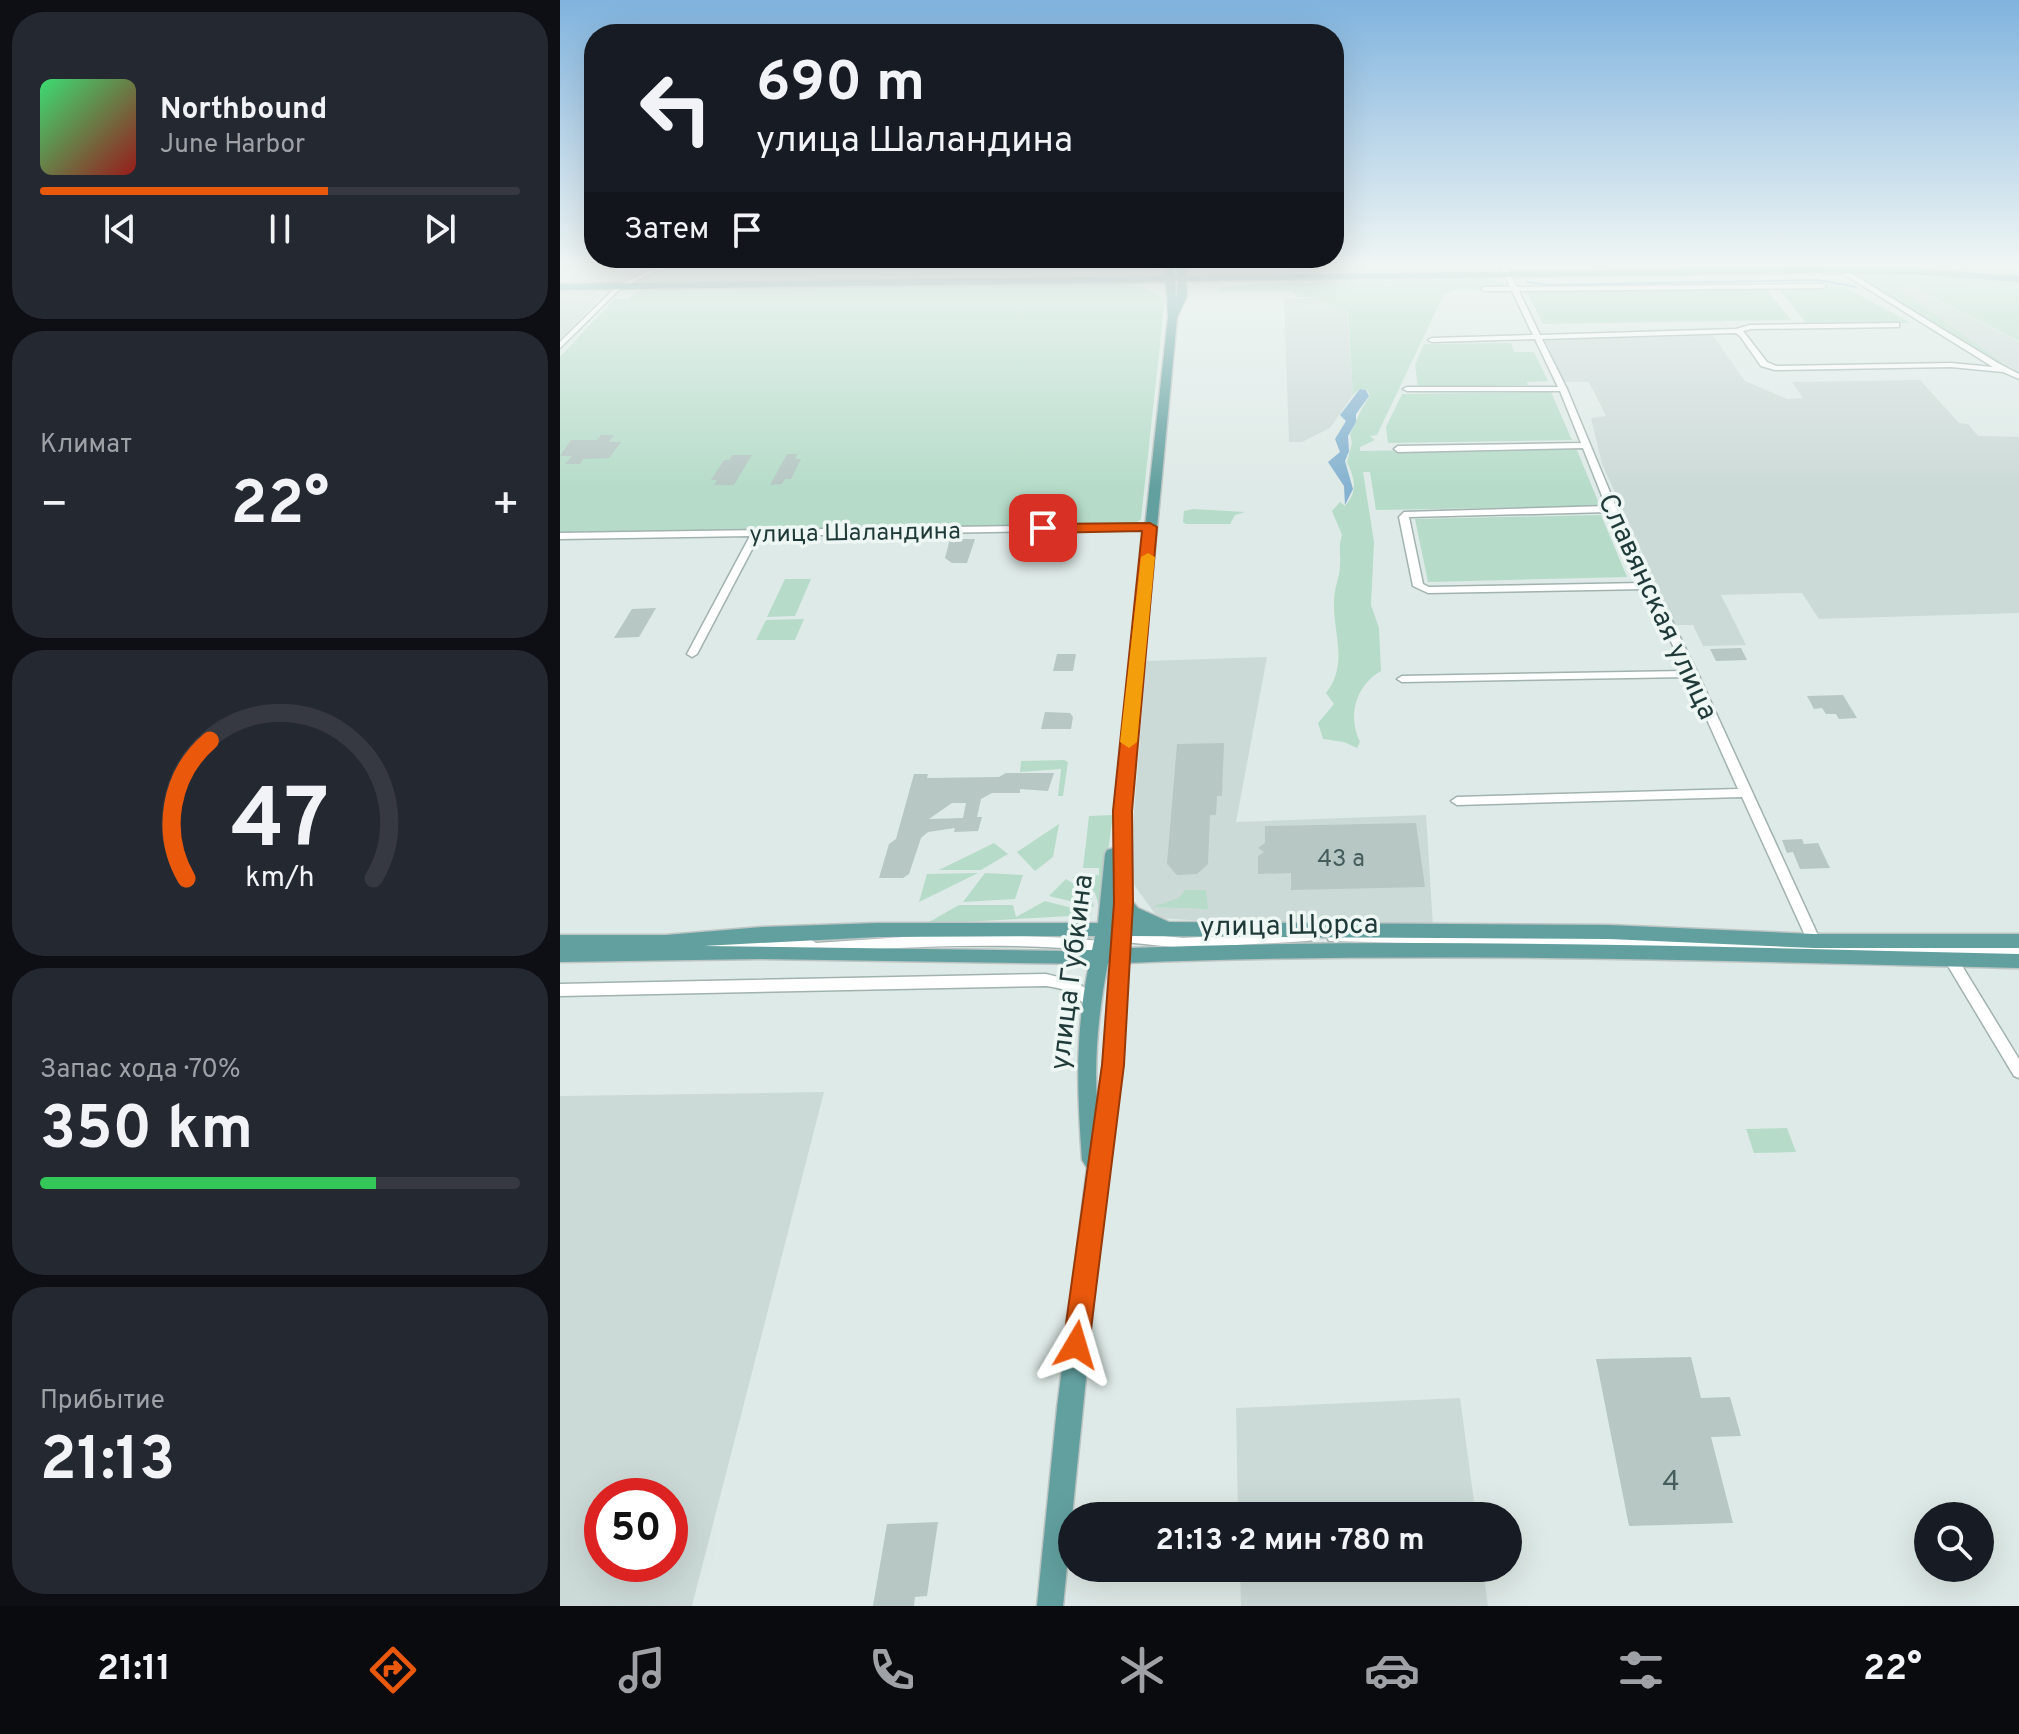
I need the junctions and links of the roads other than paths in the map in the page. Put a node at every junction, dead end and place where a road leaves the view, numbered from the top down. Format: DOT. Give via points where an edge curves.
graph roads {
  1 [pos="1170,338"];
  2 [pos="1538,338"];
  3 [pos="1746,338"];
  4 [pos="1950,338"];
  5 [pos="1432,340"];
  6 [pos="1981,357"];
  7 [pos="1966,366"];
  8 [pos="2002,370"];
  9 [pos="2019,377"];
  10 [pos="1407,389"];
  11 [pos="1563,389"];
  12 [pos="1586,445"];
  13 [pos="1398,449"];
  14 [pos="1612,509"];
  15 [pos="1150,527"];
  16 [pos="756,533"];
  17 [pos="560,536"];
  18 [pos="1647,586"];
  19 [pos="692,654"];
  20 [pos="1693,674"];
  21 [pos="1402,679"];
  22 [pos="1747,793"];
  23 [pos="1457,801"];
  24 [pos="1122,811"];
  25 [pos="1123,903"];
  26 [pos="1029,930"];
  27 [pos="1192,931"];
  28 [pos="2019,941"];
  29 [pos="560,942"];
  30 [pos="666,942"];
  31 [pos="1110,942"];
  32 [pos="876,943"];
  33 [pos="1812,948"];
  34 [pos="1950,949"];
  35 [pos="760,952"];
  36 [pos="2019,952"];
  37 [pos="560,955"];
  38 [pos="1157,955"];
  39 [pos="1046,957"];
  40 [pos="2019,961"];
  41 [pos="1094,982"];
  42 [pos="560,990"];
  43 [pos="1119,992"];
  44 [pos="1091,1002"];
  45 [pos="2019,1072"];
  46 [pos="1094,1190"];
  47 [pos="1050,1606"];
  1 -- 15 [label="main road, улица Губкина"];
  2 -- 5 [label="street"];
  2 -- 11 [label="street, Славянская улица"];
  3 -- 7 [label="street" via="1764,364 1775,368"];
  4 -- 6 [label="street"];
  6 -- 7 [label="street"];
  6 -- 8 [label="street"];
  7 -- 8 [label="street"];
  8 -- 9 [label="street"];
  10 -- 11 [label="street"];
  11 -- 12 [label="street, Славянская улица"];
  12 -- 13 [label="street"];
  12 -- 14 [label="street, Славянская улица"];
  14 -- 18 [label="street, Славянская улица"];
  14 -- 18 [label="street" via="1407,514 1418,586"];
  15 -- 16 [label="street, улица Шаландина"];
  15 -- 24 [label="main road, улица Губкина"];
  16 -- 17 [label="street, улица Шаландина"];
  16 -- 19 [label="street"];
  18 -- 20 [label="street, Славянская улица"];
  20 -- 21 [label="street"];
  20 -- 22 [label="street, Славянская улица"];
  22 -- 23 [label="street"];
  22 -- 33 [label="street, Славянская улица"];
  24 -- 25 [label="main road, улица Губкина"];
  24 -- 31 [label="main road, улица Губкина" via="1115,833"];
  25 -- 27 [label="main road" via="1144,920"];
  25 -- 31 [label="main road, улица Губкина"];
  26 -- 30 [label="main road, улица Щорса" via="797,932"];
  26 -- 31 [label="main road, улица Щорса" via="1072,930"];
  26 -- 32 [label="street, улица Щорса"];
  27 -- 31 [label="main road, улица Щорса"];
  27 -- 33 [label="main road, улица Щорса" via="1609,932"];
  28 -- 34 [label="main road, улица Щорса"];
  29 -- 30 [label="main road, улица Щорса"];
  30 -- 32 [label="street, улица Щорса"];
  31 -- 32 [label="street, улица Щорса"];
  31 -- 33 [label="street, улица Щорса" via="1183,950 1439,941"];
  31 -- 38 [label="main road, улица Щорса"];
  31 -- 39 [label="main road, улица Щорса"];
  31 -- 41 [label="main road, улица Губкина"];
  31 -- 43 [label="main road, улица Губкина"];
  32 -- 35 [label="street"];
  33 -- 34 [label="main road, улица Щорса"];
  33 -- 34 [label="main road, улица Щорса" via="1843,956"];
  33 -- 38 [label="main road, улица Щорса"];
  34 -- 36 [label="street, улица Щорса"];
  34 -- 40 [label="main road, улица Щорса"];
  34 -- 45 [label="street"];
  35 -- 37 [label="main road, улица Щорса"];
  35 -- 39 [label="main road, улица Щорса"];
  38 -- 43 [label="main road" via="1134,966"];
  39 -- 41 [label="main road" via="1069,963"];
  41 -- 44 [label="main road, улица Губкина"];
  42 -- 44 [label="street" via="1046,980 1075,987"];
  43 -- 46 [label="main road, улица Губкина"];
  44 -- 46 [label="main road, улица Губкина" via="1086,1082"];
  46 -- 47 [label="main road, улица Губкина"];
}
